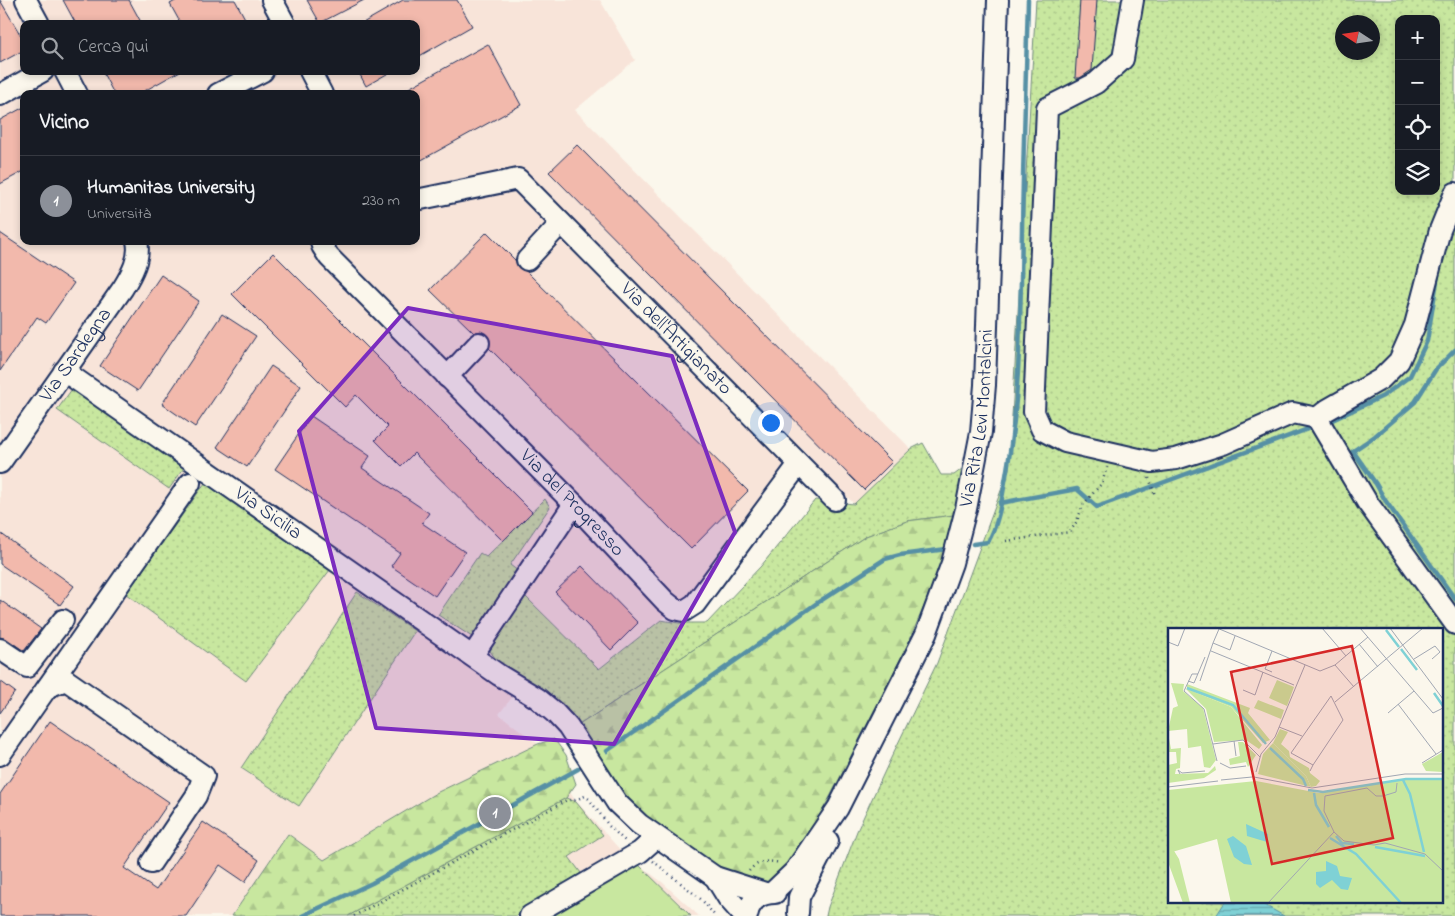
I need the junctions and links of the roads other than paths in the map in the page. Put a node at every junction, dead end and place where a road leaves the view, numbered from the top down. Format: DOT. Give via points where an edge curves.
graph roads {
  1 [pos="26,0"];
  2 [pos="272,0"];
  3 [pos="998,0"];
  4 [pos="1133,0"];
  5 [pos="37,20"];
  6 [pos="283,20"];
  7 [pos="36,75"];
  8 [pos="66,75"];
  9 [pos="254,75"];
  10 [pos="312,75"];
  11 [pos="75,90"];
  12 [pos="226,90"];
  13 [pos="320,90"];
  14 [pos="0,95"];
  15 [pos="1455,192"];
  16 [pos="420,199"];
  17 [pos="561,223"];
  18 [pos="138,245"];
  19 [pos="325,249"];
  20 [pos="527,260"];
  21 [pos="479,343"];
  22 [pos="64,371"];
  23 [pos="447,377"];
  24 [pos="1317,418"];
  25 [pos="0,463"];
  26 [pos="799,464"];
  27 [pos="190,483"];
  28 [pos="835,500"];
  29 [pos="574,504"];
  30 [pos="63,620"];
  31 [pos="1455,624"];
  32 [pos="0,649"];
  33 [pos="473,655"];
  34 [pos="48,687"];
  35 [pos="0,755"];
  36 [pos="838,808"];
  37 [pos="658,837"];
  38 [pos="151,863"];
  39 [pos="715,877"];
  40 [pos="769,893"];
  41 [pos="798,914"];
  42 [pos="530,916"];
  43 [pos="745,916"];
  1 -- 5 [label="street"];
  2 -- 6 [label="street"];
  3 -- 36 [label="street, Via Rita Levi Montalcini" via="985,385 981,432 966,509 949,571 926,634"];
  4 -- 24 [label="street" via="1123,59 1096,83 1047,108 1034,412 1042,430 1065,442 1152,462 1176,459 1223,444 1294,413"];
  7 -- 14 [label="street"];
  8 -- 11 [label="street"];
  9 -- 12 [label="street"];
  10 -- 13 [label="street"];
  15 -- 24 [label="street" via="1440,230 1415,326 1398,361 1381,380"];
  16 -- 17 [label="street, Via dell'Artigianato" via="518,179"];
  17 -- 20 [label="street"];
  17 -- 26 [label="street, Via dell'Artigianato"];
  18 -- 22 [label="street, Via Sardegna" via="133,270"];
  19 -- 23 [label="street, Via del Progresso"];
  21 -- 23 [label="street"];
  22 -- 25 [label="street, Via Sardegna"];
  22 -- 33 [label="street, Via Sicilia"];
  23 -- 29 [label="street, Via del Progresso"];
  24 -- 31 [label="street" via="1367,502"];
  26 -- 28 [label="street, Via dell'Artigianato"];
  26 -- 29 [label="street, Via del Progresso" via="695,604 684,611 665,601"];
  27 -- 34 [label="street"];
  29 -- 33 [label="street"];
  30 -- 32 [label="street" via="27,667"];
  33 -- 37 [label="street, Via Sicilia" via="555,714 568,727 617,803"];
  34 -- 35 [label="street"];
  34 -- 38 [label="street" via="66,680 204,776 196,796"];
  36 -- 40 [label="street, Via Rita Levi Montalcini" via="795,871"];
  36 -- 41 [label="street, Via Rita Levi Montalcini" via="830,836 799,897"];
  37 -- 39 [label="street, Via Sicilia"];
  37 -- 42 [label="street" via="640,852"];
  39 -- 40 [label="street"];
  39 -- 43 [label="street"];
  40 -- 41 [label="street, Via Rita Levi Montalcini" via="789,898"];
  40 -- 43 [label="street, Via Rita Levi Montalcini" via="757,897"];
}
